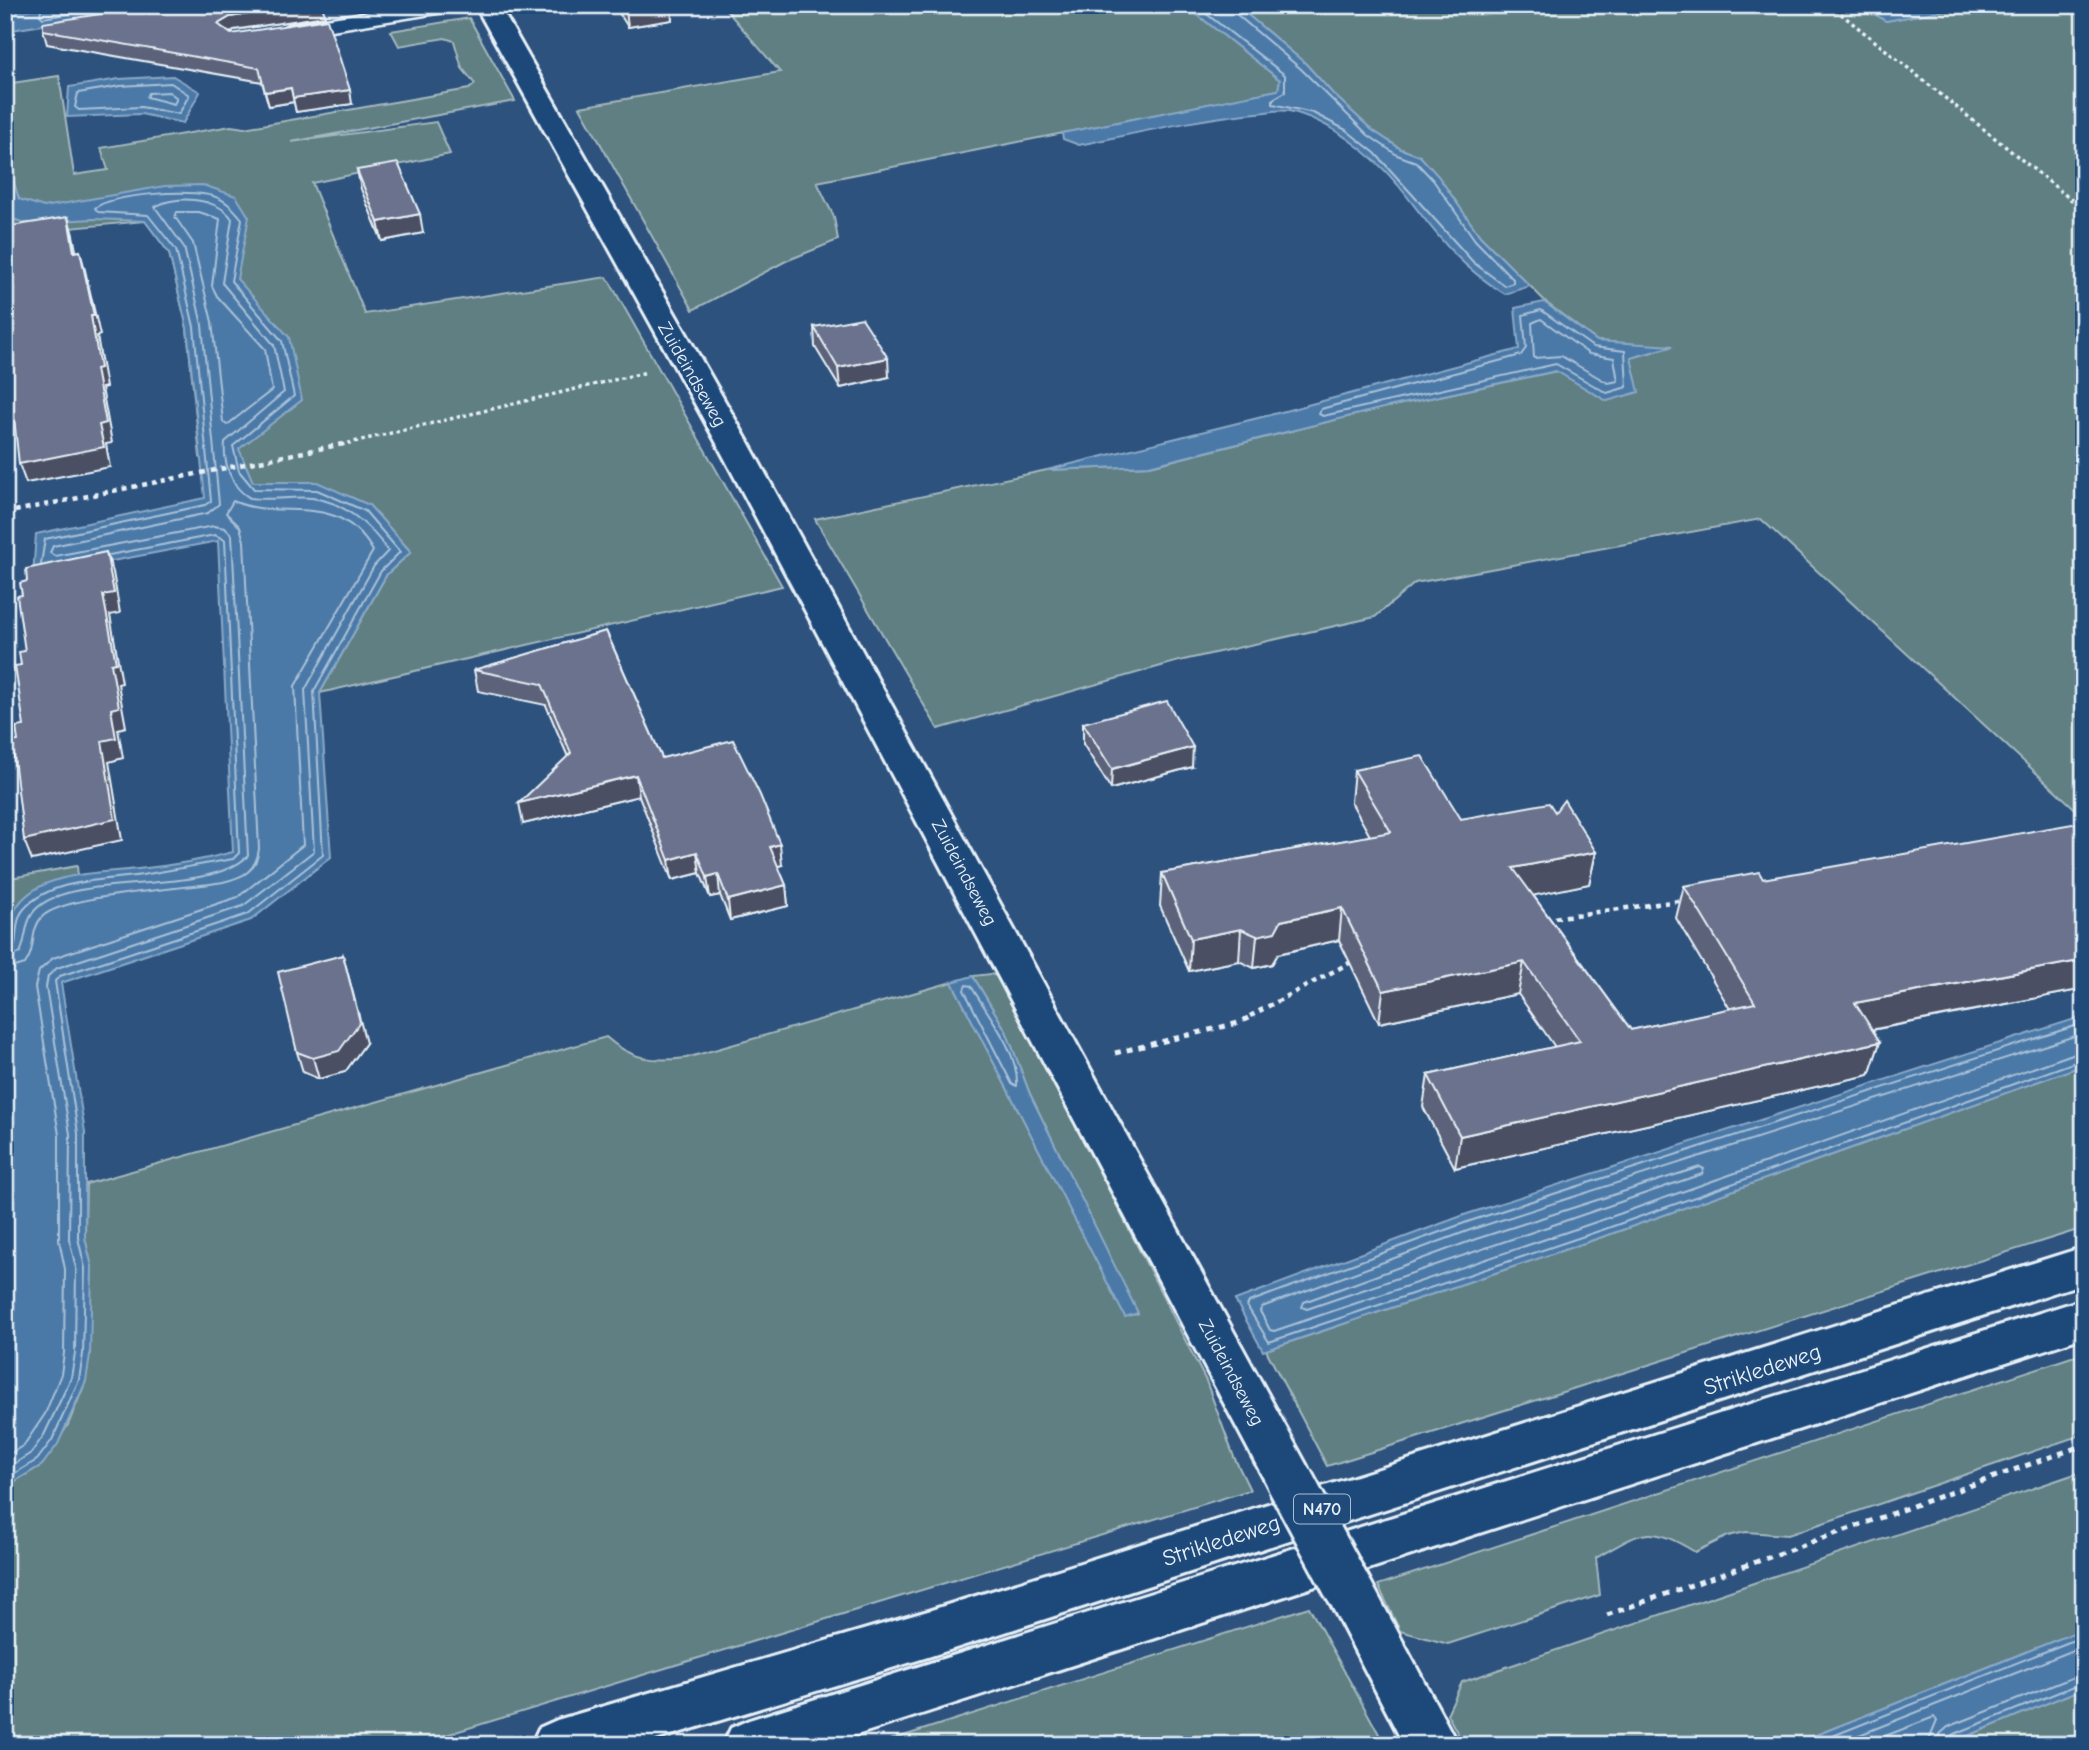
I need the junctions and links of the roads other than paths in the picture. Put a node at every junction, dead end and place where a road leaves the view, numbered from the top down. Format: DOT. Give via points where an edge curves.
graph roads {
  1 [pos="450,5"];
  2 [pos="487,5"];
  3 [pos="275,33"];
  4 [pos="2084,1265"];
  5 [pos="2084,1318"];
  6 [pos="557,1745"];
  7 [pos="749,1745"];
  8 [pos="1432,1745"];
  1 -- 3 [label="lane"];
  2 -- 8 [label="street, Zuideindseweg, bridge" via="744,464"];
  4 -- 6 [label="street, Strikledeweg / N470" via="928,1634"];
  5 -- 7 [label="street, N470"];
}
